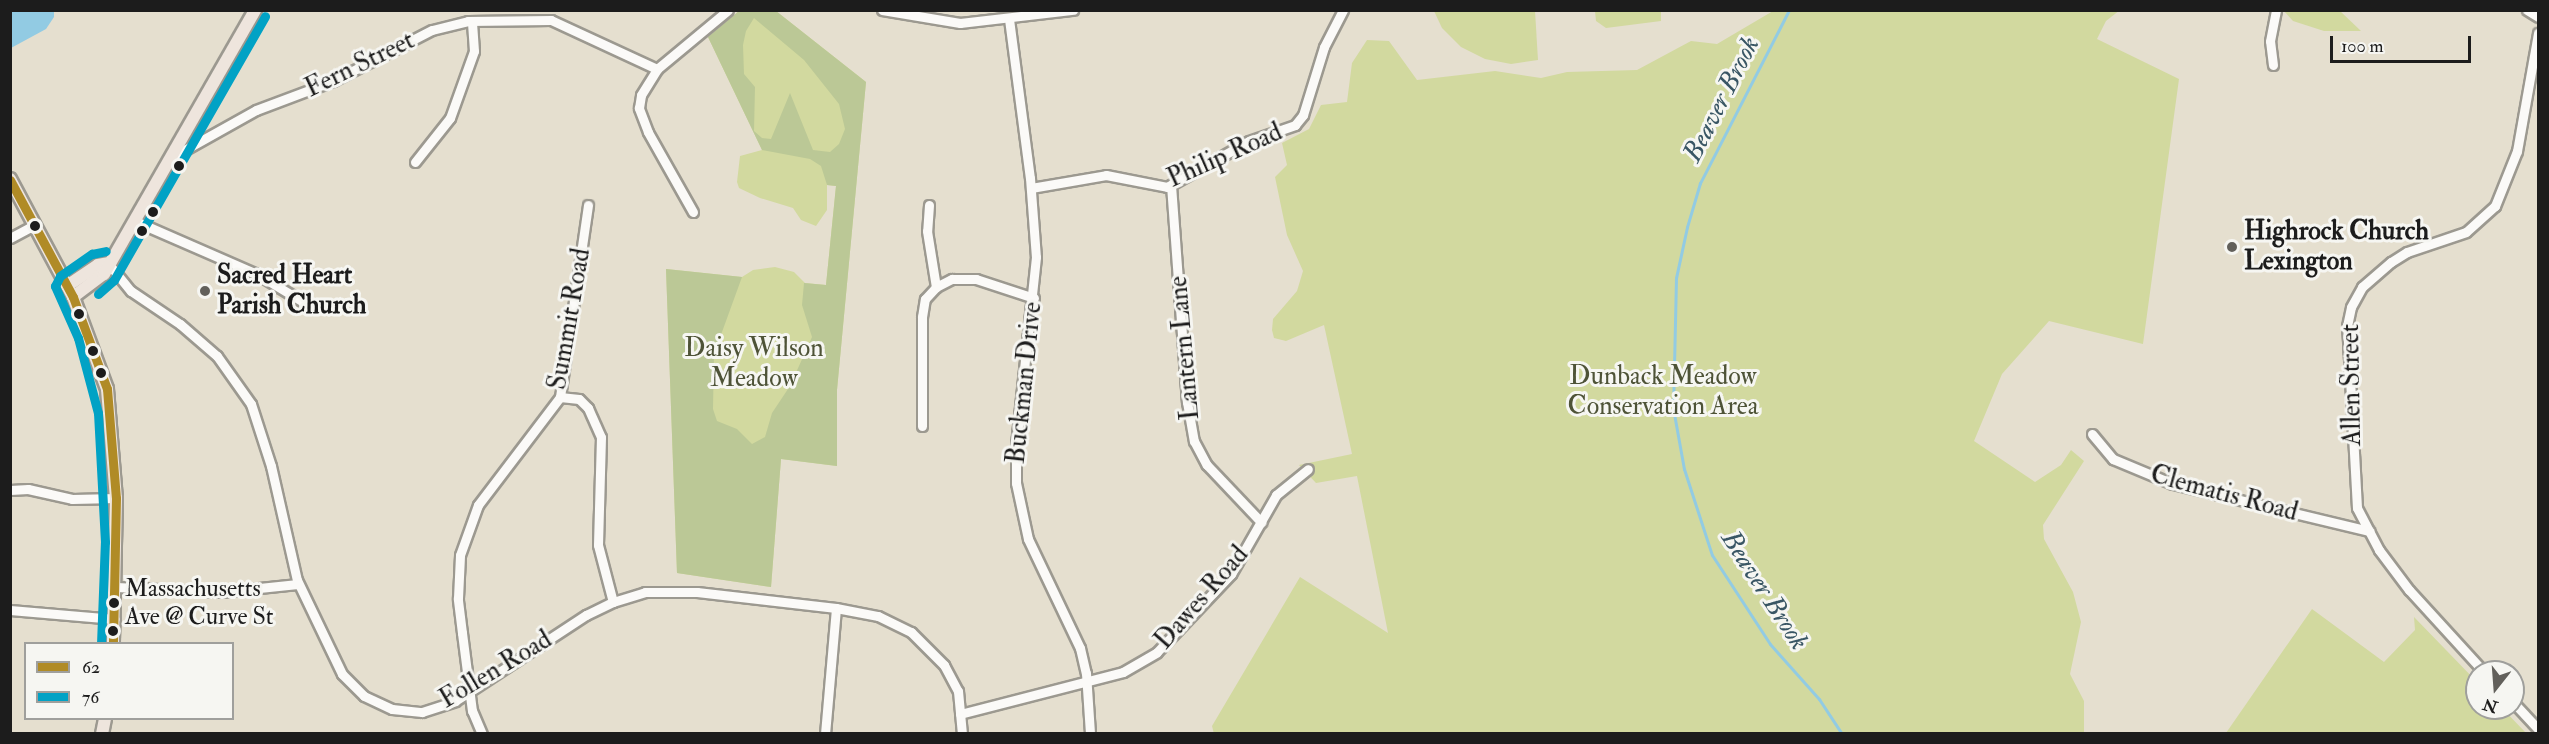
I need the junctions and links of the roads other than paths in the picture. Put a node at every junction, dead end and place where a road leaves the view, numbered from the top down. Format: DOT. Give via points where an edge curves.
graph roads {
  1 [pos="255,10"];
  2 [pos="728,10"];
  3 [pos="882,10"];
  4 [pos="1073,10"];
  5 [pos="1343,10"];
  6 [pos="2277,10"];
  7 [pos="2527,10"];
  8 [pos="2538,17"];
  9 [pos="1009,19"];
  10 [pos="472,21"];
  11 [pos="2538,33"];
  12 [pos="2274,65"];
  13 [pos="657,69"];
  14 [pos="172,157"];
  15 [pos="415,162"];
  16 [pos="10,179"];
  17 [pos="1171,185"];
  18 [pos="1031,188"];
  19 [pos="588,205"];
  20 [pos="929,205"];
  21 [pos="693,212"];
  22 [pos="135,221"];
  23 [pos="34,225"];
  24 [pos="10,238"];
  25 [pos="108,263"];
  26 [pos="936,287"];
  27 [pos="70,292"];
  28 [pos="1034,298"];
  29 [pos="310,306"];
  30 [pos="560,397"];
  31 [pos="922,426"];
  32 [pos="2092,434"];
  33 [pos="1308,469"];
  34 [pos="10,490"];
  35 [pos="116,498"];
  36 [pos="1261,522"];
  37 [pos="2369,531"];
  38 [pos="298,584"];
  39 [pos="116,587"];
  40 [pos="613,602"];
  41 [pos="836,608"];
  42 [pos="10,610"];
  43 [pos="115,620"];
  44 [pos="113,642"];
  45 [pos="2473,660"];
  46 [pos="1087,681"];
  47 [pos="470,691"];
  48 [pos="960,714"];
  49 [pos="2525,715"];
  50 [pos="2538,729"];
  51 [pos="482,734"];
  52 [pos="825,734"];
  53 [pos="962,734"];
  54 [pos="1090,734"];
  1 -- 14 [label="main road"];
  2 -- 13 [label="street"];
  3 -- 9 [label="street" via="960,23"];
  4 -- 9 [label="street"];
  5 -- 17 [label="street, Philip Road" via="1324,47 1303,114 1295,125 1249,141"];
  6 -- 12 [label="street" via="2270,41"];
  7 -- 8 [label="street"];
  9 -- 18 [label="street, Buckman Drive"];
  10 -- 13 [label="street, Fern Street" via="551,20"];
  10 -- 14 [label="street, Fern Street" via="432,30 333,81 256,110"];
  10 -- 15 [label="street" via="474,51 450,118"];
  11 -- 37 [label="street, Allen Street" via="2517,151 2495,206 2466,232 2407,252 2391,262 2362,287 2351,307 2347,326 2353,394 2353,479 2357,508"];
  13 -- 21 [label="street" via="641,95 642,118"];
  14 -- 22 [label="main road"];
  16 -- 23 [label="main road"];
  17 -- 18 [label="street, Philip Road" via="1149,185 1106,176"];
  17 -- 36 [label="street, Lantern Lane" via="1187,402 1194,441 1207,465"];
  18 -- 28 [label="street, Buckman Drive" via="1036,257"];
  19 -- 30 [label="street, Summit Road"];
  20 -- 26 [label="street" via="927,231"];
  22 -- 25 [label="main road"];
  22 -- 29 [label="street" via="257,274"];
  23 -- 24 [label="street"];
  23 -- 27 [label="main road"];
  25 -- 27 [label="main road" via="98,265"];
  25 -- 38 [label="street, Follen Road" via="131,291 180,324 217,356 250,404 271,465 281,524"];
  26 -- 28 [label="street" via="952,279 976,279"];
  26 -- 31 [label="street" via="926,299 922,316"];
  27 -- 35 [label="main road" via="107,389"];
  28 -- 46 [label="street, Buckman Drive" via="1016,444 1019,505 1037,560 1072,627"];
  30 -- 40 [label="street" via="570,396 584,403 596,418 602,437 598,545"];
  30 -- 47 [label="street, Summit Road" via="498,476 467,532 460,555 458,598"];
  32 -- 37 [label="street, Clematis Road" via="2113,459 2162,480"];
  33 -- 36 [label="street, Dawes Road" via="1276,495"];
  34 -- 35 [label="street" via="28,489 72,499"];
  35 -- 39 [label="main road"];
  36 -- 46 [label="street, Dawes Road" via="1231,574 1157,652 1123,672"];
  37 -- 45 [label="street, Allen Street" via="2409,590"];
  38 -- 39 [label="street" via="220,592"];
  38 -- 47 [label="street, Follen Road" via="342,674 364,696 392,709 422,712"];
  39 -- 43 [label="main road"];
  40 -- 41 [label="street, Follen Road" via="669,590"];
  40 -- 47 [label="street, Follen Road" via="586,615"];
  41 -- 48 [label="street, Follen Road" via="878,616 911,632 944,665 958,691"];
  41 -- 52 [label="street"];
  42 -- 43 [label="street"];
  43 -- 44 [label="main road"];
  46 -- 48 [label="street, Dawes Road"];
  46 -- 54 [label="street, Buckman Drive"];
  47 -- 51 [label="street, Summit Road" via="472,711"];
  48 -- 53 [label="street, Follen Road"];
  49 -- 50 [label="street"];
}
